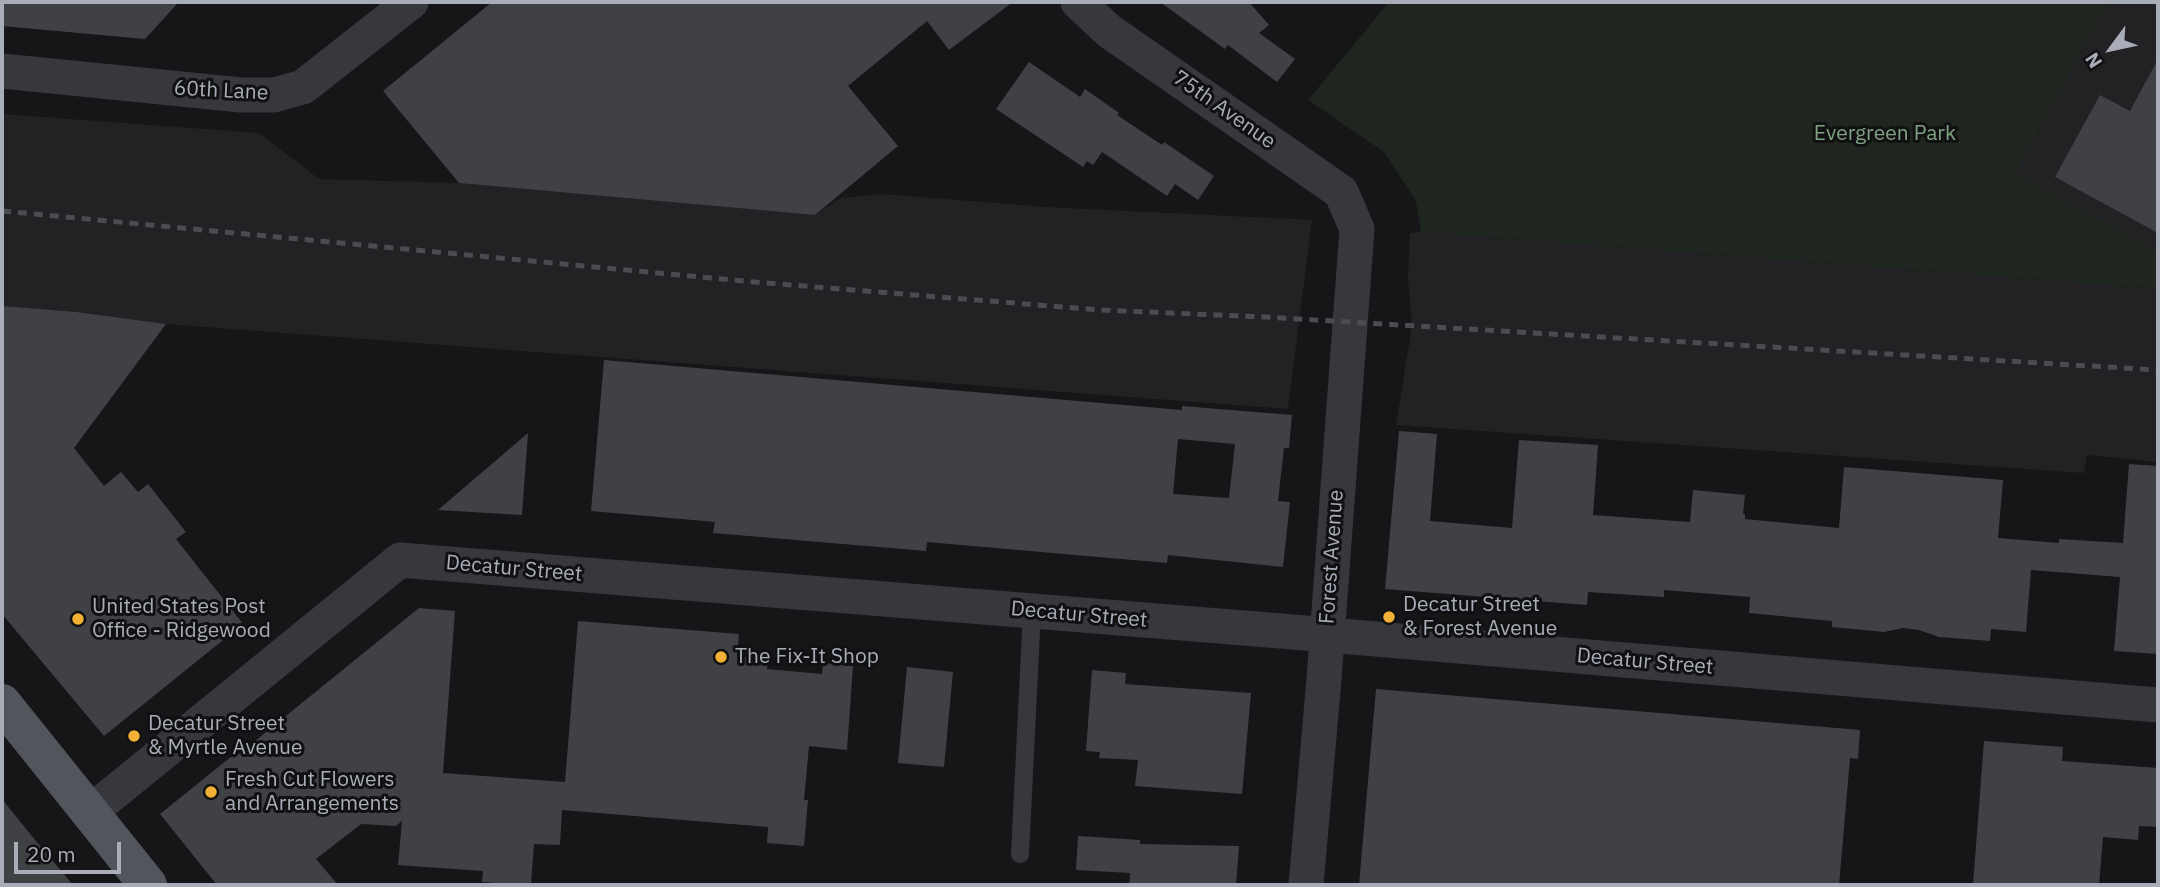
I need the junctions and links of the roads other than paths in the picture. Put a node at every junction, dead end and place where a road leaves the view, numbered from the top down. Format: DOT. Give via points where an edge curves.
graph roads {
  1 [pos="411,2"];
  2 [pos="1085,4"];
  3 [pos="2,71"];
  4 [pos="1357,229"];
  5 [pos="1032,611"];
  6 [pos="1326,635"];
  7 [pos="2,703"];
  8 [pos="2158,705"];
  9 [pos="89,813"];
  10 [pos="1020,854"];
  11 [pos="139,882"];
  12 [pos="1306,885"];
  1 -- 3 [label="street, 60th Lane" via="303,87 274,95 241,96"];
  2 -- 4 [label="street, 75th Avenue" via="1109,31 1341,192"];
  4 -- 6 [label="street, Forest Avenue"];
  5 -- 6 [label="street, Decatur Street"];
  5 -- 9 [label="street, Decatur Street" via="400,560"];
  5 -- 10 [label="lane"];
  6 -- 8 [label="street, Decatur Street"];
  6 -- 12 [label="street, Forest Avenue"];
  7 -- 9 [label="main road"];
  9 -- 11 [label="main road"];
}
